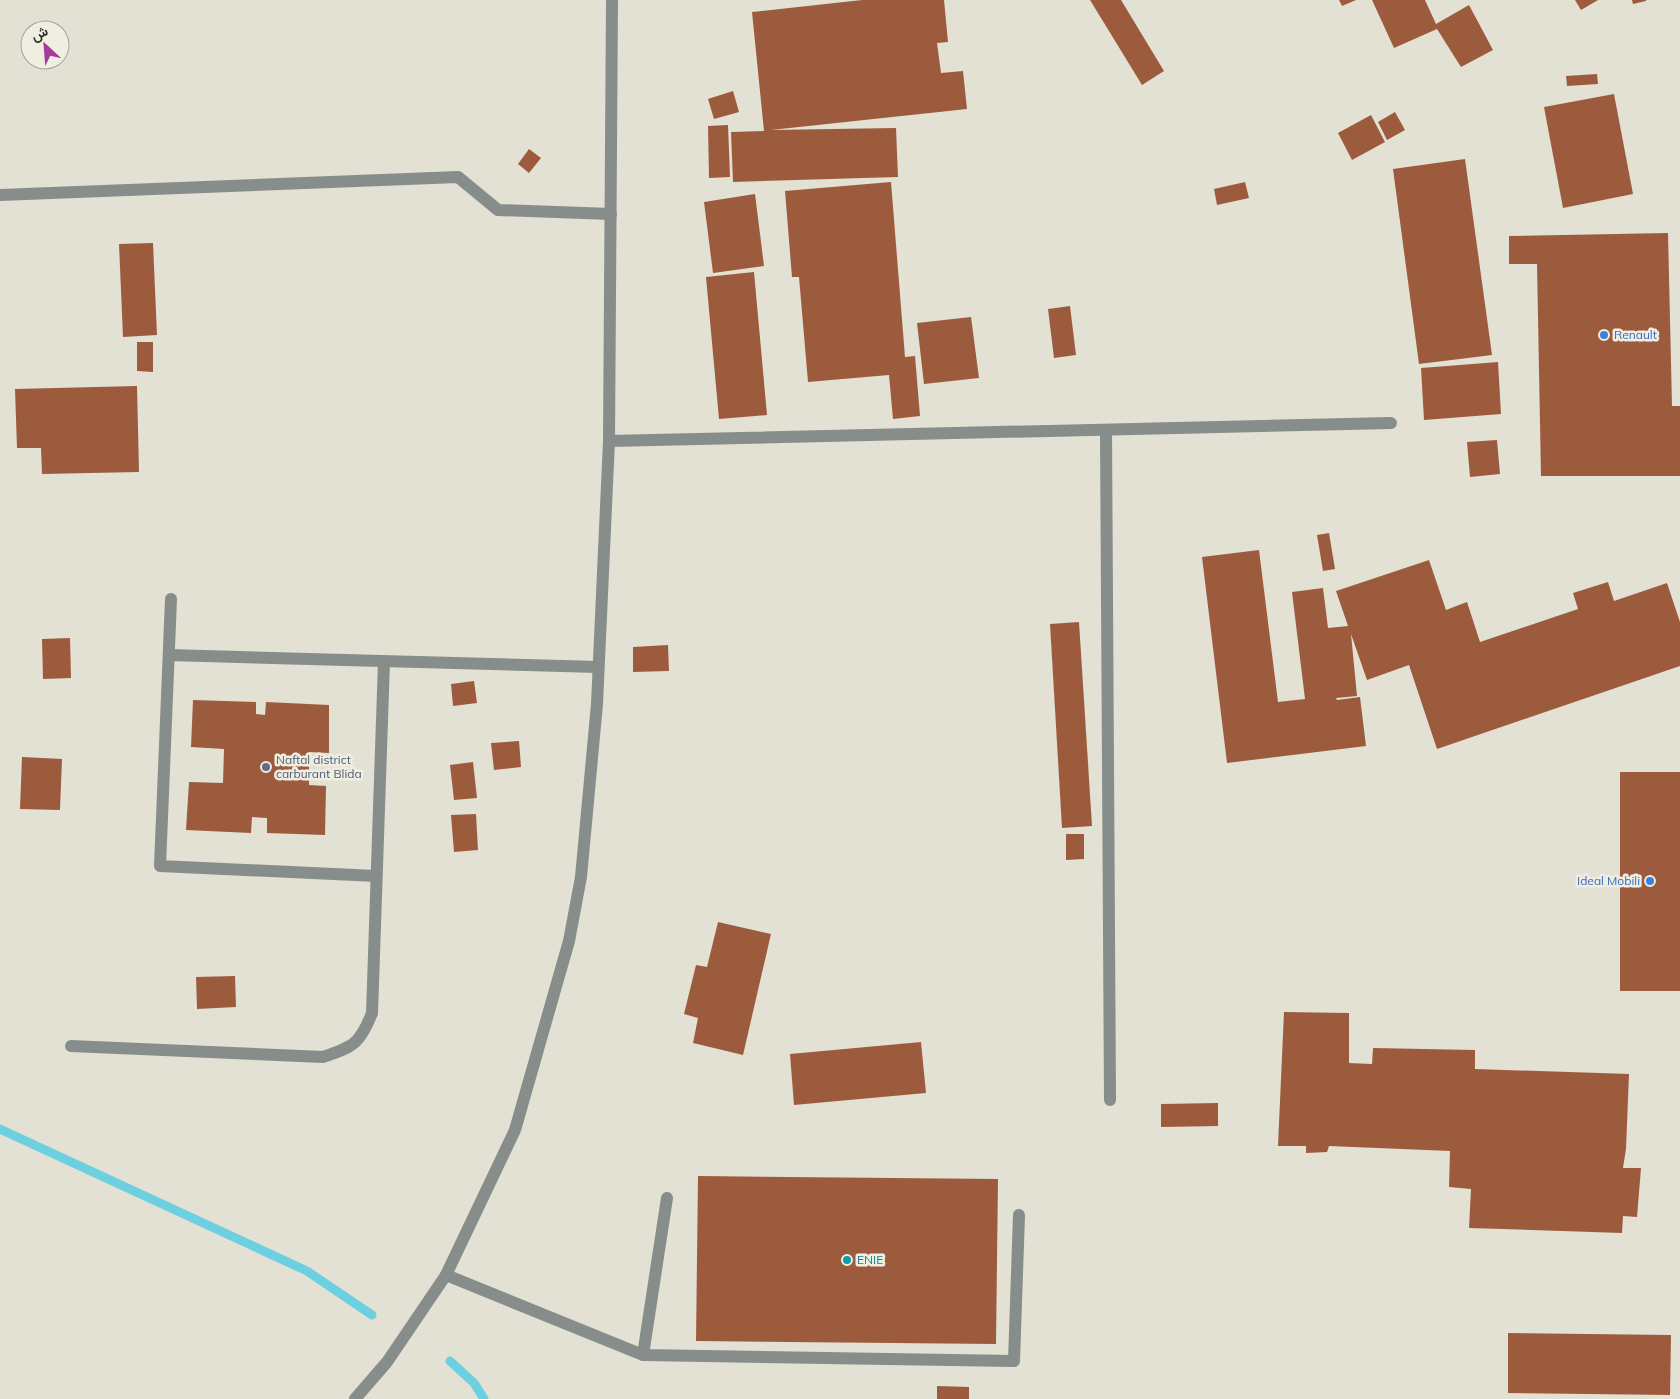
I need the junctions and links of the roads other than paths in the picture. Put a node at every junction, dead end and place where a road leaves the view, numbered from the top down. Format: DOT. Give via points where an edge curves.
graph roads {
  1 [pos="612,0"];
  2 [pos="0,195"];
  3 [pos="611,214"];
  4 [pos="1392,423"];
  5 [pos="1106,431"];
  6 [pos="609,441"];
  7 [pos="171,599"];
  8 [pos="168,656"];
  9 [pos="384,662"];
  10 [pos="598,667"];
  11 [pos="376,876"];
  12 [pos="71,1046"];
  13 [pos="1110,1100"];
  14 [pos="667,1198"];
  15 [pos="1019,1215"];
  16 [pos="446,1275"];
  17 [pos="643,1355"];
  18 [pos="356,1399"];
  1 -- 3 [label="street"];
  2 -- 3 [label="street" via="458,177 498,210"];
  3 -- 6 [label="street"];
  4 -- 5 [label="street"];
  5 -- 6 [label="street"];
  5 -- 13 [label="street"];
  6 -- 10 [label="street"];
  7 -- 8 [label="street"];
  8 -- 9 [label="street"];
  8 -- 11 [label="street" via="160,866"];
  9 -- 10 [label="street"];
  9 -- 11 [label="street"];
  10 -- 16 [label="street" via="581,877 569,941 515,1130"];
  11 -- 12 [label="street" via="372,1013 364,1034 347,1049 323,1056 300,1057"];
  14 -- 17 [label="street"];
  15 -- 17 [label="street" via="1014,1361"];
  16 -- 17 [label="street"];
  16 -- 18 [label="street" via="387,1362"];
}
